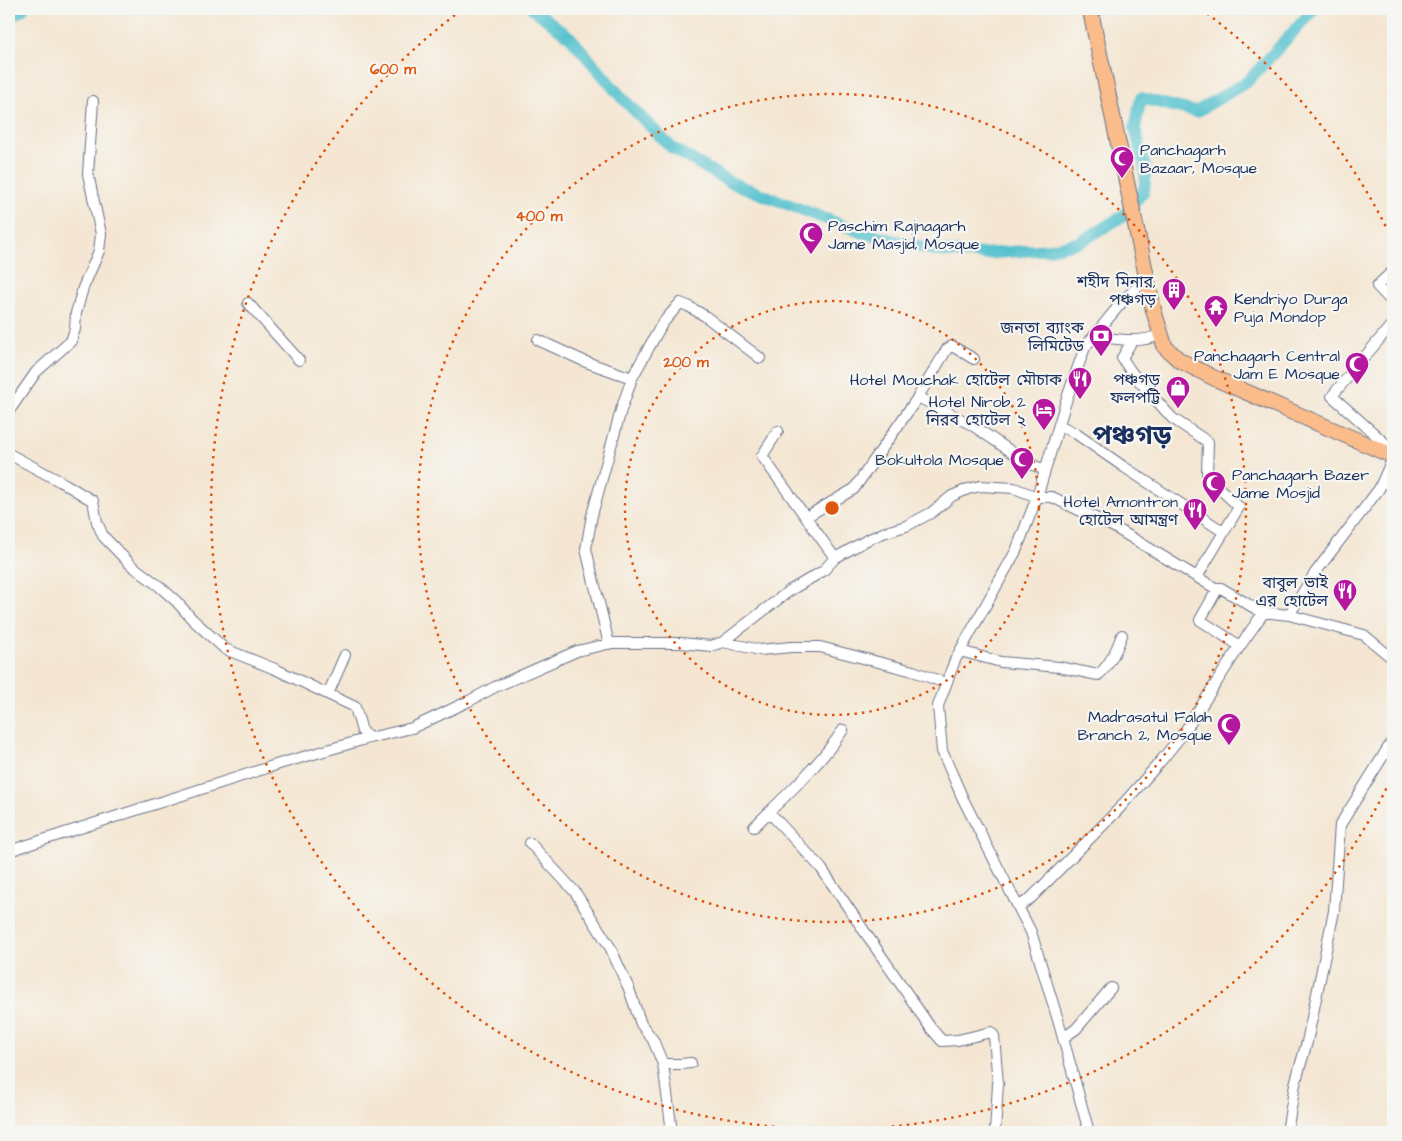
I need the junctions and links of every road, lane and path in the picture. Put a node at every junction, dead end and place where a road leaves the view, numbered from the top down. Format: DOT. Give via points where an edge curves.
graph roads {
  1 [pos="1094,10"];
  2 [pos="93,101"];
  3 [pos="1393,271"];
  4 [pos="1147,280"];
  5 [pos="248,303"];
  6 [pos="1393,303"];
  7 [pos="1393,323"];
  8 [pos="1160,335"];
  9 [pos="1094,336"];
  10 [pos="538,340"];
  11 [pos="1132,341"];
  12 [pos="760,358"];
  13 [pos="300,360"];
  14 [pos="974,360"];
  15 [pos="632,378"];
  16 [pos="918,397"];
  17 [pos="9,411"];
  18 [pos="1059,425"];
  19 [pos="778,432"];
  20 [pos="9,454"];
  21 [pos="1393,455"];
  22 [pos="1045,470"];
  23 [pos="1037,497"];
  24 [pos="806,517"];
  25 [pos="1224,532"];
  26 [pos="835,558"];
  27 [pos="1197,577"];
  28 [pos="1218,588"];
  29 [pos="1264,612"];
  30 [pos="1289,615"];
  31 [pos="1122,635"];
  32 [pos="723,642"];
  33 [pos="609,644"];
  34 [pos="1240,646"];
  35 [pos="960,651"];
  36 [pos="345,655"];
  37 [pos="1393,659"];
  38 [pos="945,683"];
  39 [pos="328,694"];
  40 [pos="843,730"];
  41 [pos="369,738"];
  42 [pos="1393,740"];
  43 [pos="769,812"];
  44 [pos="754,827"];
  45 [pos="530,842"];
  46 [pos="9,851"];
  47 [pos="1018,907"];
  48 [pos="1111,988"];
  49 [pos="1062,1038"];
  50 [pos="691,1063"];
  51 [pos="663,1064"];
  52 [pos="672,1132"];
  53 [pos="995,1132"];
  54 [pos="1089,1132"];
  55 [pos="1287,1132"];
  1 -- 4 [label="highway"];
  2 -- 17 [label="street" via="88,174 101,234 100,251 83,288 71,341 36,372"];
  3 -- 6 [label="street" via="1377,286"];
  4 -- 8 [label="highway"];
  4 -- 9 [label="street" via="1122,301"];
  5 -- 13 [label="street"];
  7 -- 21 [label="street" via="1332,396"];
  8 -- 11 [label="street"];
  8 -- 21 [label="highway" via="1165,347 1179,360"];
  9 -- 11 [label="street"];
  9 -- 18 [label="street" via="1085,347"];
  10 -- 15 [label="street"];
  11 -- 25 [label="street" via="1122,358 1132,373 1172,418 1208,442 1207,472 1218,488 1239,507"];
  12 -- 15 [label="street" via="705,316 680,303 662,324"];
  14 -- 16 [label="street" via="952,346 947,349"];
  15 -- 33 [label="street" via="592,516 586,549"];
  16 -- 22 [label="street" via="972,425 1028,463"];
  16 -- 24 [label="street" via="854,489"];
  18 -- 22 [label="street"];
  18 -- 25 [label="street" via="1076,433"];
  19 -- 24 [label="street" via="762,456"];
  20 -- 39 [label="street" via="93,501 102,536 131,565 160,586 225,650"];
  21 -- 30 [label="street" via="1379,489 1315,573"];
  22 -- 23 [label="street"];
  23 -- 26 [label="street" via="1014,488 980,486 968,489 906,526 867,540"];
  23 -- 27 [label="street" via="1052,497 1114,526"];
  23 -- 35 [label="street" via="1016,551"];
  24 -- 26 [label="street"];
  25 -- 27 [label="street"];
  26 -- 32 [label="street" via="823,571 789,591"];
  27 -- 28 [label="street"];
  28 -- 29 [label="street"];
  28 -- 34 [label="street" via="1200,620"];
  29 -- 30 [label="street"];
  29 -- 34 [label="street"];
  30 -- 37 [label="street" via="1364,635"];
  31 -- 35 [label="street" via="1110,660 1098,675 1059,667 1001,662"];
  32 -- 33 [label="street" via="711,646"];
  32 -- 38 [label="street" via="760,650 820,647 913,671"];
  33 -- 41 [label="street" via="577,651 534,669 412,728"];
  34 -- 47 [label="street" via="1185,731 1160,762 1116,812 1031,898"];
  35 -- 38 [label="street"];
  36 -- 39 [label="street"];
  38 -- 47 [label="street" via="938,706 942,751"];
  39 -- 41 [label="street" via="355,707 362,730"];
  40 -- 43 [label="street" via="811,771"];
  41 -- 46 [label="street"];
  42 -- 55 [label="street" via="1340,825 1334,911 1307,1042 1294,1084"];
  43 -- 44 [label="street"];
  43 -- 53 [label="street" via="821,868 942,1041 991,1032 994,1036 998,1084"];
  45 -- 51 [label="street" via="575,892 610,947 641,1024 653,1040"];
  47 -- 49 [label="street" via="1031,932"];
  48 -- 49 [label="street" via="1076,1029"];
  49 -- 54 [label="street"];
  50 -- 51 [label="street"];
  51 -- 52 [label="street"];
}
